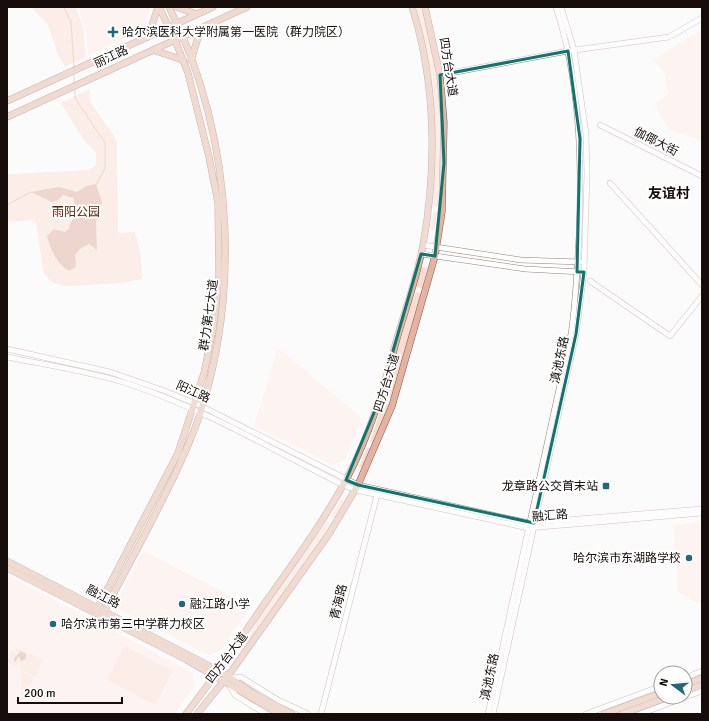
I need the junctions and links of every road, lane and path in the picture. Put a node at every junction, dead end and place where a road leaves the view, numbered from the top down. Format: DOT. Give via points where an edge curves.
graph roads {
  1 [pos="158,7"];
  2 [pos="169,7"];
  3 [pos="176,7"];
  4 [pos="213,7"];
  5 [pos="247,7"];
  6 [pos="412,7"];
  7 [pos="424,7"];
  8 [pos="556,7"];
  9 [pos="561,7"];
  10 [pos="197,14"];
  11 [pos="702,18"];
  12 [pos="177,23"];
  13 [pos="169,27"];
  14 [pos="201,28"];
  15 [pos="148,36"];
  16 [pos="183,36"];
  17 [pos="175,40"];
  18 [pos="153,50"];
  19 [pos="574,50"];
  20 [pos="568,51"];
  21 [pos="183,60"];
  22 [pos="191,60"];
  23 [pos="440,75"];
  24 [pos="7,101"];
  25 [pos="7,118"];
  26 [pos="600,125"];
  27 [pos="702,176"];
  28 [pos="610,183"];
  29 [pos="423,245"];
  30 [pos="437,247"];
  31 [pos="421,254"];
  32 [pos="435,256"];
  33 [pos="578,262"];
  34 [pos="584,262"];
  35 [pos="577,272"];
  36 [pos="584,272"];
  37 [pos="590,281"];
  38 [pos="702,285"];
  39 [pos="702,296"];
  40 [pos="7,349"];
  41 [pos="7,357"];
  42 [pos="197,408"];
  43 [pos="344,482"];
  44 [pos="357,488"];
  45 [pos="377,494"];
  46 [pos="702,509"];
  47 [pos="702,513"];
  48 [pos="531,525"];
  49 [pos="7,561"];
  50 [pos="7,568"];
  51 [pos="98,607"];
  52 [pos="105,610"];
  53 [pos="218,673"];
  54 [pos="228,679"];
  55 [pos="653,689"];
  56 [pos="702,691"];
  57 [pos="653,696"];
  58 [pos="653,703"];
  59 [pos="186,714"];
  60 [pos="197,714"];
  61 [pos="266,714"];
  62 [pos="280,714"];
  63 [pos="292,714"];
  64 [pos="308,714"];
  65 [pos="321,714"];
  66 [pos="489,714"];
  67 [pos="586,714"];
  68 [pos="604,714"];
  69 [pos="622,714"];
  70 [pos="640,714"];
  1 -- 13 [label="main road, 群力第七大道"];
  1 -- 15 [label="main road"];
  2 -- 12 [label="main road, 群力第七大道"];
  3 -- 10 [label="main road"];
  4 -- 10 [label="main road, 丽江路"];
  5 -- 14 [label="main road, 丽江路"];
  6 -- 29 [label="main road, 四方台大道" via="426,74 430,110 430,184"];
  7 -- 23 [label="main road, 四方台大道"];
  8 -- 20 [label="street, 滇池东路"];
  9 -- 19 [label="street, 滇池东路"];
  10 -- 12 [label="main road, 丽江路"];
  11 -- 19 [label="street" via="669,37"];
  12 -- 13 [label="main road, 丽江路"];
  12 -- 16 [label="main road, 群力第七大道"];
  13 -- 15 [label="main road, 丽江路"];
  13 -- 17 [label="main road, 群力第七大道"];
  14 -- 16 [label="main road, 丽江路"];
  14 -- 22 [label="main road"];
  15 -- 24 [label="main road, 丽江路"];
  16 -- 17 [label="main road, 丽江路"];
  16 -- 22 [label="main road, 群力第七大道"];
  17 -- 18 [label="main road, 丽江路"];
  17 -- 21 [label="main road, 群力第七大道"];
  18 -- 21 [label="main road"];
  18 -- 25 [label="main road, 丽江路"];
  19 -- 20 [label="street"];
  19 -- 34 [label="street, 滇池东路" via="586,147"];
  20 -- 23 [label="street"];
  20 -- 33 [label="street, 滇池东路" via="580,139"];
  21 -- 42 [label="main road, 群力第七大道" via="198,109 218,203 220,251 213,329"];
  22 -- 42 [label="main road, 群力第七大道" via="207,109 224,199 226,252 219,330 211,374"];
  23 -- 30 [label="main road, 四方台大道" via="444,162 442,212"];
  26 -- 27 [label="street, 伽倻大街"];
  28 -- 38 [label="street"];
  29 -- 30 [label="street"];
  29 -- 31 [label="main road, 四方台大道"];
  30 -- 32 [label="main road, 四方台大道"];
  30 -- 33 [label="street" via="521,260"];
  31 -- 32 [label="street"];
  31 -- 43 [label="main road, 四方台大道" via="378,403 364,442"];
  32 -- 35 [label="street" via="525,270"];
  32 -- 44 [label="main road, 四方台大道" via="392,406"];
  33 -- 34 [label="street"];
  33 -- 35 [label="street, 滇池东路"];
  34 -- 36 [label="street, 滇池东路"];
  35 -- 36 [label="street"];
  35 -- 48 [label="street, 滇池东路" via="571,334"];
  36 -- 48 [label="street, 滇池东路" via="576,334"];
  37 -- 39 [label="street" via="670,336"];
  40 -- 42 [label="street, 阳江路" via="121,375"];
  41 -- 42 [label="street, 阳江路" via="107,378"];
  42 -- 43 [label="street, 阳江路"];
  42 -- 51 [label="main road, 群力第七大道" via="178,453"];
  42 -- 52 [label="main road, 群力第七大道" via="186,450"];
  43 -- 44 [label="street, 阳江路"];
  43 -- 53 [label="main road, 四方台大道" via="317,529"];
  44 -- 45 [label="street, 融汇路"];
  44 -- 48 [label="street, 融汇路"];
  44 -- 54 [label="main road, 四方台大道" via="320,548"];
  45 -- 48 [label="street, 融汇路"];
  45 -- 65 [label="street, 青海路"];
  46 -- 48 [label="street, 融汇路"];
  47 -- 48 [label="street, 融汇路"];
  48 -- 66 [label="street, 滇池东路"];
  49 -- 51 [label="main road, 融江路"];
  50 -- 53 [label="main road, 融江路"];
  51 -- 52 [label="main road, 融江路"];
  52 -- 53 [label="main road, 融江路"];
  53 -- 54 [label="main road, 融江路"];
  53 -- 59 [label="main road, 四方台大道"];
  54 -- 60 [label="main road, 四方台大道"];
  54 -- 61 [label="street" via="235,695"];
  54 -- 62 [label="main road, 融江路"];
  54 -- 63 [label="main road, 融江路"];
  54 -- 64 [label="street" via="242,677 278,700"];
  55 -- 67 [label="street"];
  56 -- 70 [label="street"];
  57 -- 68 [label="main road"];
  58 -- 69 [label="main road"];
}
